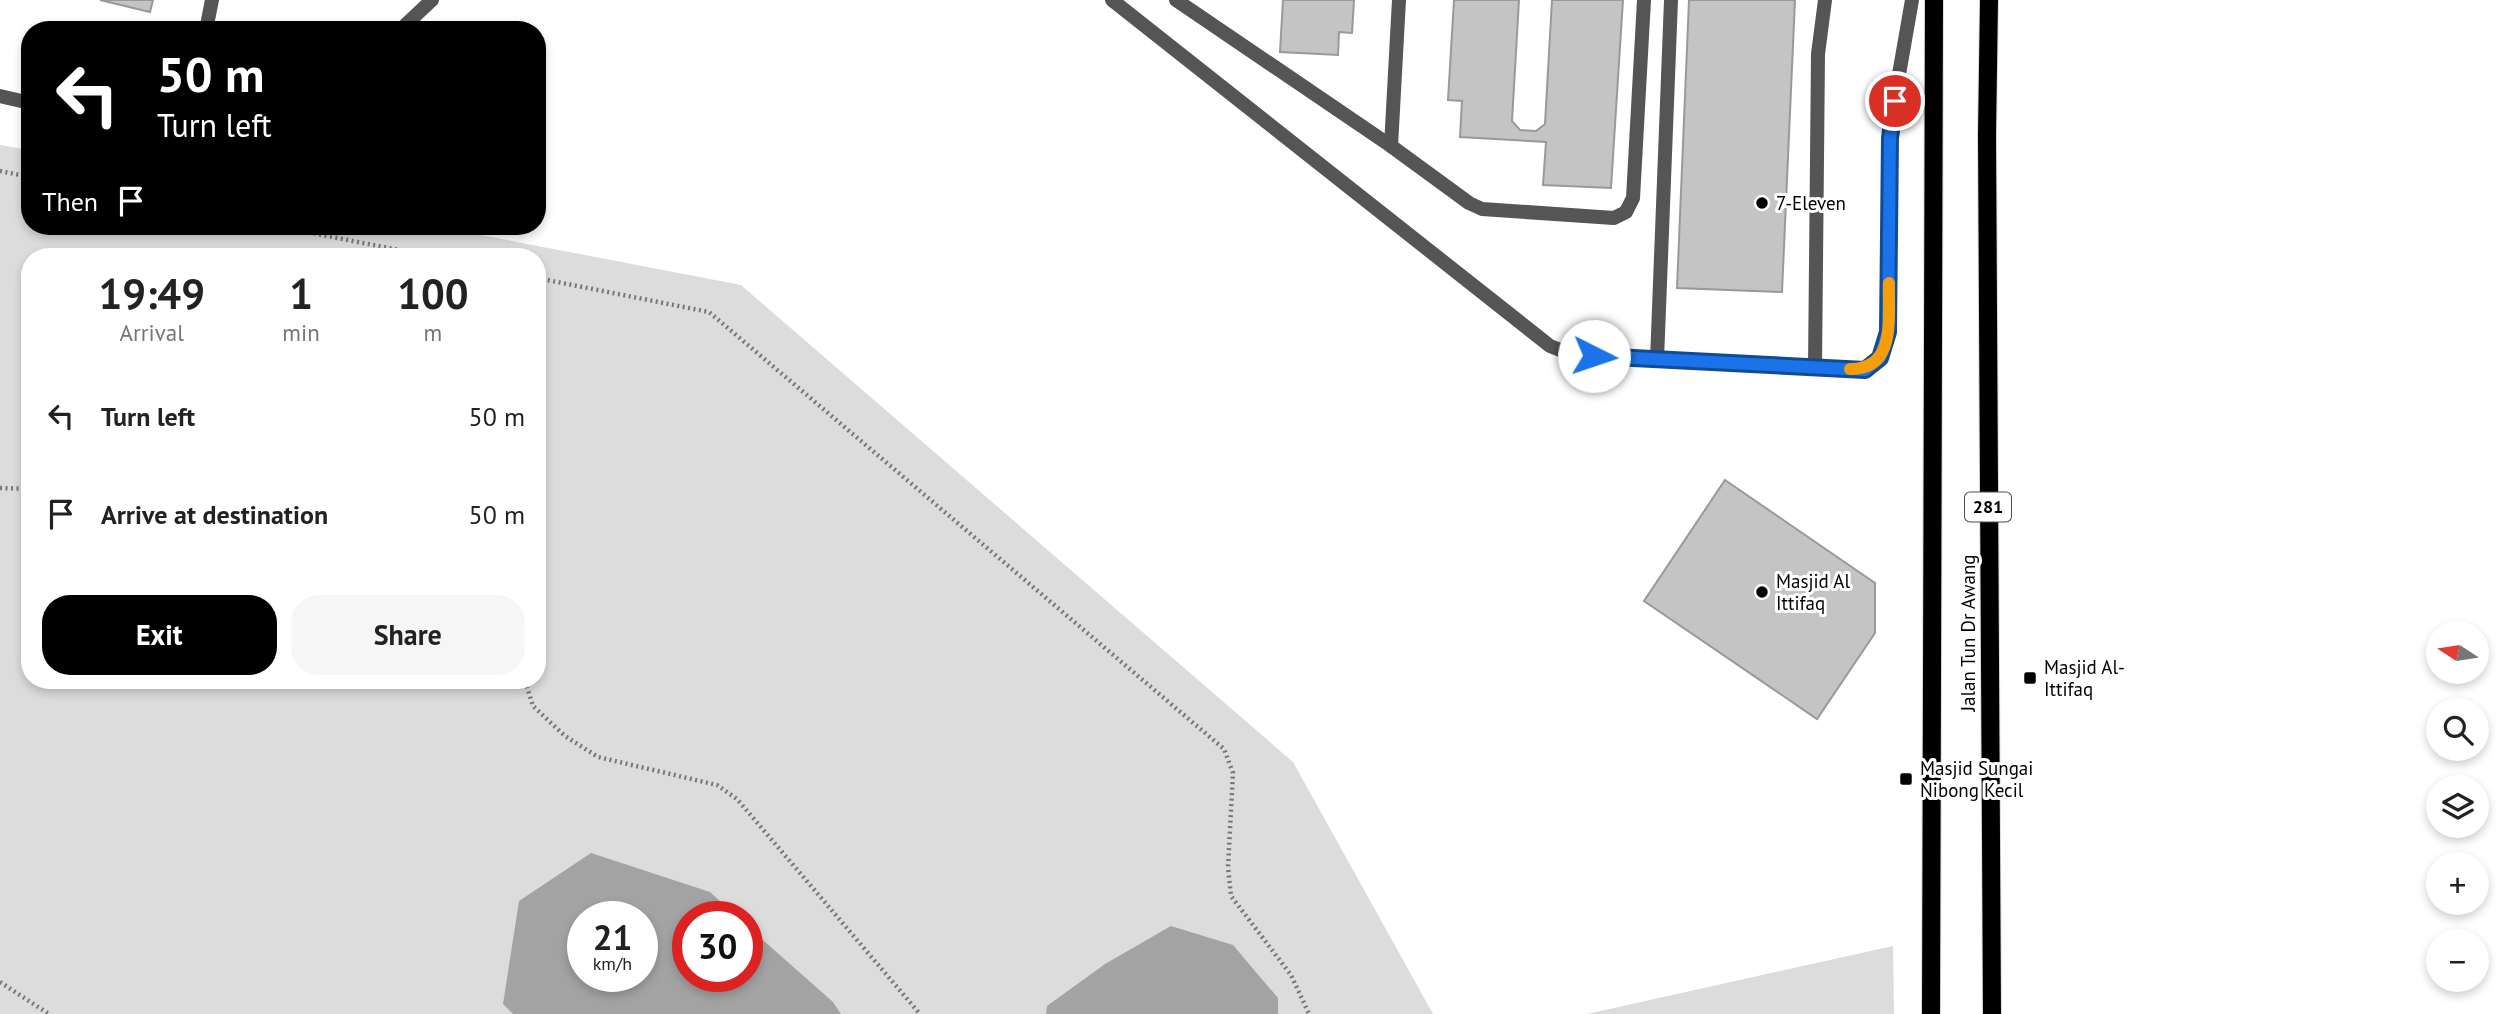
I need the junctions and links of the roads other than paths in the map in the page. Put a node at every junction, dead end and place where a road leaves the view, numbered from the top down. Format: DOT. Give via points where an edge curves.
graph roads {
  1 [pos="212,0"];
  2 [pos="432,0"];
  3 [pos="1112,0"];
  4 [pos="1176,0"];
  5 [pos="1399,0"];
  6 [pos="1644,0"];
  7 [pos="1671,0"];
  8 [pos="1825,0"];
  9 [pos="1912,0"];
  10 [pos="1934,0"];
  11 [pos="1989,0"];
  12 [pos="208,21"];
  13 [pos="410,21"];
  14 [pos="0,96"];
  15 [pos="21,101"];
  16 [pos="1391,146"];
  17 [pos="1657,360"];
  18 [pos="1815,368"];
  19 [pos="1931,1014"];
  20 [pos="1992,1014"];
  1 -- 12 [label="street"];
  2 -- 13 [label="street"];
  3 -- 17 [label="street" via="1550,346 1573,355"];
  4 -- 16 [label="street"];
  5 -- 16 [label="street"];
  6 -- 16 [label="street" via="1633,198 1626,212 1614,218 1482,209"];
  7 -- 17 [label="street"];
  8 -- 18 [label="street" via="1818,54"];
  9 -- 18 [label="street" via="1890,126 1888,332 1880,358 1865,370"];
  10 -- 19 [label="main road, Jalan Tun Dr Awang"];
  11 -- 20 [label="main road, Jalan Tun Dr Awang / 281"];
  14 -- 15 [label="street"];
  17 -- 18 [label="street"];
}
